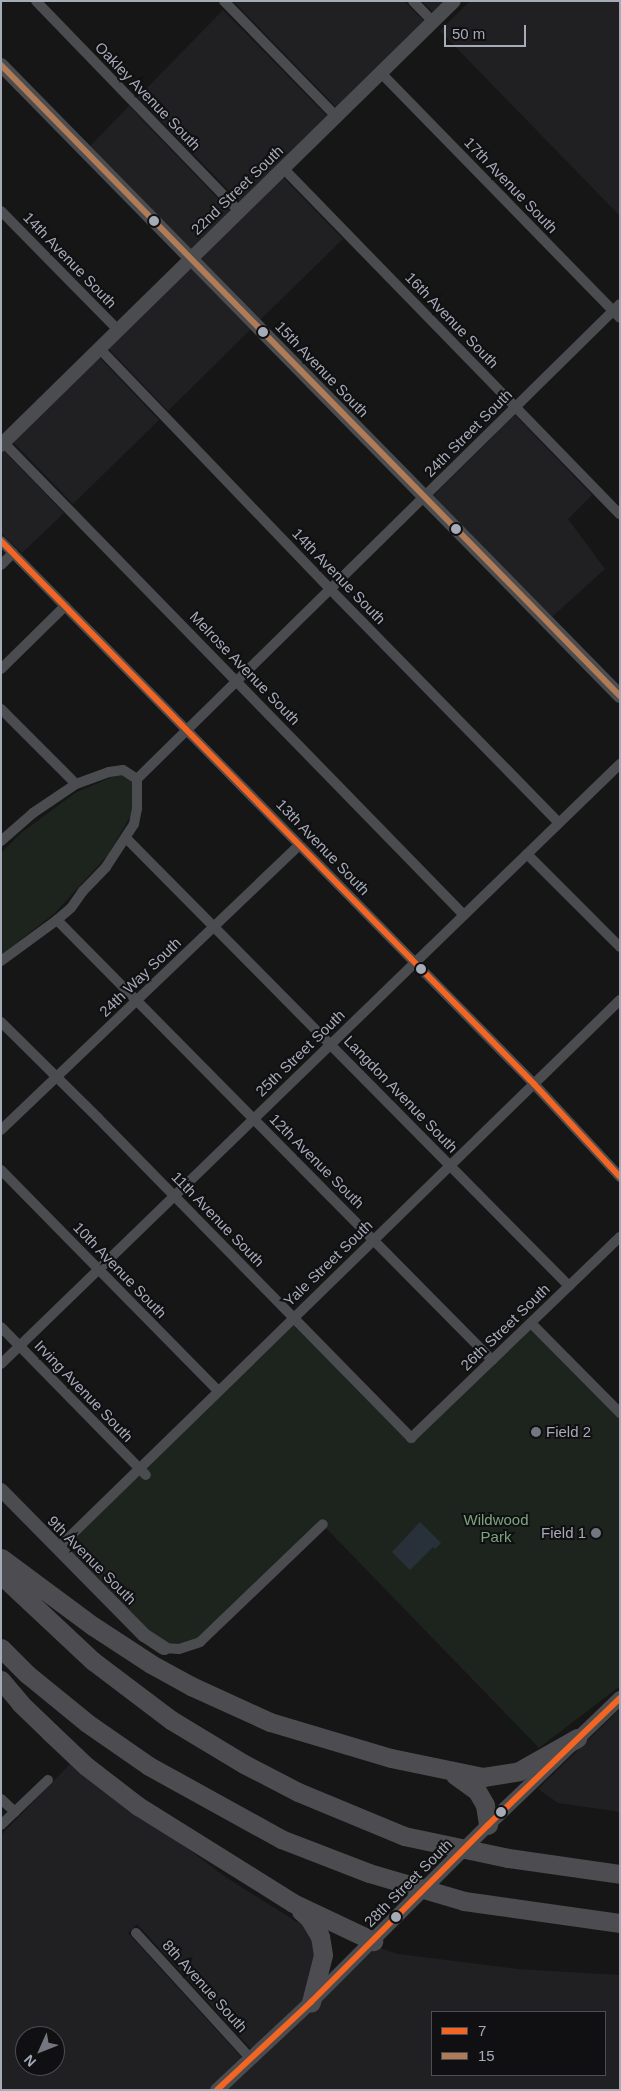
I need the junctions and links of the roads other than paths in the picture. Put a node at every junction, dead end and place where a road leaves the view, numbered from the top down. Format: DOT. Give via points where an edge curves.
graph roads {
  1 [pos="36,1"];
  2 [pos="224,1"];
  3 [pos="413,1"];
  4 [pos="454,1"];
  5 [pos="433,22"];
  6 [pos="1,65"];
  7 [pos="381,73"];
  8 [pos="336,116"];
  9 [pos="284,168"];
  10 [pos="1,211"];
  11 [pos="240,211"];
  12 [pos="191,259"];
  13 [pos="617,311"];
  14 [pos="118,330"];
  15 [pos="99,348"];
  16 [pos="515,407"];
  17 [pos="3,444"];
  18 [pos="424,497"];
  19 [pos="620,514"];
  20 [pos="1,541"];
  21 [pos="13,553"];
  22 [pos="1,565"];
  23 [pos="330,589"];
  24 [pos="65,606"];
  25 [pos="1,669"];
  26 [pos="236,681"];
  27 [pos="620,696"];
  28 [pos="1,709"];
  29 [pos="186,730"];
  30 [pos="620,764"];
  31 [pos="137,779"];
  32 [pos="76,784"];
  33 [pos="559,823"];
  34 [pos="126,838"];
  35 [pos="1,841"];
  36 [pos="299,845"];
  37 [pos="527,854"];
  38 [pos="464,915"];
  39 [pos="57,920"];
  40 [pos="214,926"];
  41 [pos="620,947"];
  42 [pos="1,961"];
  43 [pos="415,963"];
  44 [pos="137,1000"];
  45 [pos="620,1000"];
  46 [pos="1,1022"];
  47 [pos="331,1044"];
  48 [pos="56,1077"];
  49 [pos="534,1084"];
  50 [pos="254,1119"];
  51 [pos="1,1130"];
  52 [pos="450,1166"];
  53 [pos="1,1170"];
  54 [pos="620,1177"];
  55 [pos="175,1196"];
  56 [pos="620,1237"];
  57 [pos="374,1240"];
  58 [pos="98,1270"];
  59 [pos="569,1286"];
  60 [pos="294,1318"];
  61 [pos="531,1323"];
  62 [pos="1,1327"];
  63 [pos="20,1346"];
  64 [pos="492,1360"];
  65 [pos="1,1364"];
  66 [pos="218,1392"];
  67 [pos="620,1414"];
  68 [pos="411,1438"];
  69 [pos="143,1472"];
  70 [pos="1,1490"];
  71 [pos="323,1524"];
  72 [pos="58,1548"];
  73 [pos="1,1558"];
  74 [pos="1,1575"];
  75 [pos="1,1648"];
  76 [pos="164,1648"];
  77 [pos="1,1680"];
  78 [pos="620,1698"];
  79 [pos="577,1738"];
  80 [pos="446,1770"];
  81 [pos="48,1780"];
  82 [pos="1,1799"];
  83 [pos="14,1812"];
  84 [pos="1,1825"];
  85 [pos="488,1825"];
  86 [pos="620,1874"];
  87 [pos="293,1903"];
  88 [pos="620,1923"];
  89 [pos="136,1933"];
  90 [pos="373,1941"];
  91 [pos="312,2002"];
  92 [pos="252,2059"];
  93 [pos="217,2090"];
  1 -- 11 [label="street, Oakley Avenue South"];
  2 -- 8 [label="street"];
  3 -- 5 [label="street"];
  4 -- 5 [label="street, 22nd Street South"];
  5 -- 7 [label="street, 22nd Street South"];
  6 -- 12 [label="street, 15th Avenue South"];
  7 -- 8 [label="street, 22nd Street South"];
  7 -- 13 [label="street, 17th Avenue South"];
  8 -- 9 [label="street, 22nd Street South"];
  9 -- 11 [label="street, 22nd Street South"];
  9 -- 16 [label="street, 16th Avenue South"];
  10 -- 14 [label="street, 14th Avenue South"];
  11 -- 12 [label="street, 22nd Street South"];
  12 -- 14 [label="street, 22nd Street South"];
  12 -- 18 [label="street, 15th Avenue South"];
  13 -- 16 [label="street, 24th Street South"];
  14 -- 15 [label="street, 22nd Street South"];
  15 -- 17 [label="street, 22nd Street South"];
  15 -- 23 [label="street, 14th Avenue South"];
  16 -- 18 [label="street, 24th Street South"];
  16 -- 19 [label="street, 16th Avenue South"];
  17 -- 26 [label="street, Melrose Avenue South"];
  18 -- 23 [label="street, 24th Street South"];
  18 -- 27 [label="street, 15th Avenue South"];
  20 -- 21 [label="street, 13th Avenue South"];
  21 -- 22 [label="street"];
  21 -- 24 [label="street, 13th Avenue South"];
  23 -- 26 [label="street, 24th Street South"];
  23 -- 33 [label="street, 14th Avenue South"];
  24 -- 25 [label="street"];
  24 -- 29 [label="street, 13th Avenue South"];
  26 -- 29 [label="street, 24th Street South"];
  26 -- 38 [label="street, Melrose Avenue South"];
  28 -- 32 [label="street"];
  29 -- 31 [label="street, 24th Street South"];
  29 -- 36 [label="street, 13th Avenue South"];
  30 -- 33 [label="street, 25th Street South"];
  31 -- 32 [label="street" via="123,770"];
  31 -- 34 [label="street" via="137,809 134,824"];
  32 -- 35 [label="street" via="33,813"];
  33 -- 37 [label="street, 25th Street South"];
  34 -- 39 [label="street" via="106,867"];
  34 -- 40 [label="street, Langdon Avenue South"];
  36 -- 40 [label="street, 24th Way South"];
  36 -- 43 [label="street, 13th Avenue South"];
  37 -- 38 [label="street, 25th Street South"];
  37 -- 41 [label="street"];
  38 -- 43 [label="street, 25th Street South"];
  39 -- 42 [label="street"];
  39 -- 44 [label="street, 12th Avenue South"];
  40 -- 44 [label="street, 24th Way South"];
  40 -- 47 [label="street, Langdon Avenue South"];
  43 -- 47 [label="street, 25th Street South"];
  43 -- 49 [label="street, 13th Avenue South"];
  44 -- 48 [label="street, 24th Way South"];
  44 -- 50 [label="street, 12th Avenue South"];
  45 -- 49 [label="street, Yale Street South"];
  46 -- 48 [label="street, 11th Avenue South"];
  47 -- 50 [label="street, 25th Street South"];
  47 -- 52 [label="street, Langdon Avenue South"];
  48 -- 51 [label="street, 24th Way South"];
  48 -- 55 [label="street, 11th Avenue South"];
  49 -- 52 [label="street, Yale Street South"];
  49 -- 54 [label="street, 13th Avenue South"];
  50 -- 55 [label="street, 25th Street South"];
  50 -- 57 [label="street, 12th Avenue South"];
  52 -- 57 [label="street, Yale Street South"];
  52 -- 59 [label="street, Langdon Avenue South"];
  53 -- 58 [label="street, 10th Avenue South"];
  55 -- 58 [label="street, 25th Street South"];
  55 -- 60 [label="street, 11th Avenue South"];
  56 -- 59 [label="street, 26th Street South"];
  57 -- 60 [label="street, Yale Street South"];
  57 -- 64 [label="street, 12th Avenue South"];
  58 -- 63 [label="street, 25th Street South"];
  58 -- 66 [label="street, 10th Avenue South"];
  59 -- 61 [label="street, 26th Street South"];
  60 -- 66 [label="street, Yale Street South"];
  60 -- 68 [label="street, 11th Avenue South"];
  61 -- 64 [label="street, 26th Street South"];
  61 -- 67 [label="street"];
  62 -- 63 [label="street, Irving Avenue South"];
  63 -- 65 [label="street, 25th Street South"];
  63 -- 69 [label="street, Irving Avenue South"];
  64 -- 68 [label="street, 26th Street South"];
  66 -- 69 [label="street, Yale Street South"];
  69 -- 72 [label="street, Yale Street South"];
  70 -- 72 [label="street, 9th Avenue South"];
  71 -- 76 [label="street" via="200,1642 179,1649"];
  72 -- 76 [label="street, 9th Avenue South" via="144,1635"];
  73 -- 80 [label="highway" via="151,1664 223,1701 307,1734"];
  74 -- 86 [label="highway, bridge" via="92,1661 171,1720 298,1792 404,1836 508,1858"];
  75 -- 88 [label="highway, bridge" via="27,1674 87,1723 149,1766 281,1840 369,1874 464,1901"];
  77 -- 87 [label="highway" via="50,1732 114,1789 174,1831"];
  78 -- 79 [label="street, 28th Street South"];
  79 -- 80 [label="highway" via="519,1771 483,1777"];
  79 -- 85 [label="street, 28th Street South"];
  80 -- 85 [label="highway" via="477,1791 485,1805"];
  81 -- 83 [label="street"];
  82 -- 83 [label="street"];
  83 -- 84 [label="street"];
  85 -- 90 [label="street, 28th Street South"];
  87 -- 90 [label="highway"];
  87 -- 91 [label="highway" via="320,1936 323,1955"];
  89 -- 92 [label="street, 8th Avenue South"];
  90 -- 91 [label="street, 28th Street South"];
  91 -- 92 [label="street, 28th Street South"];
  92 -- 93 [label="street, 28th Street South"];
}
